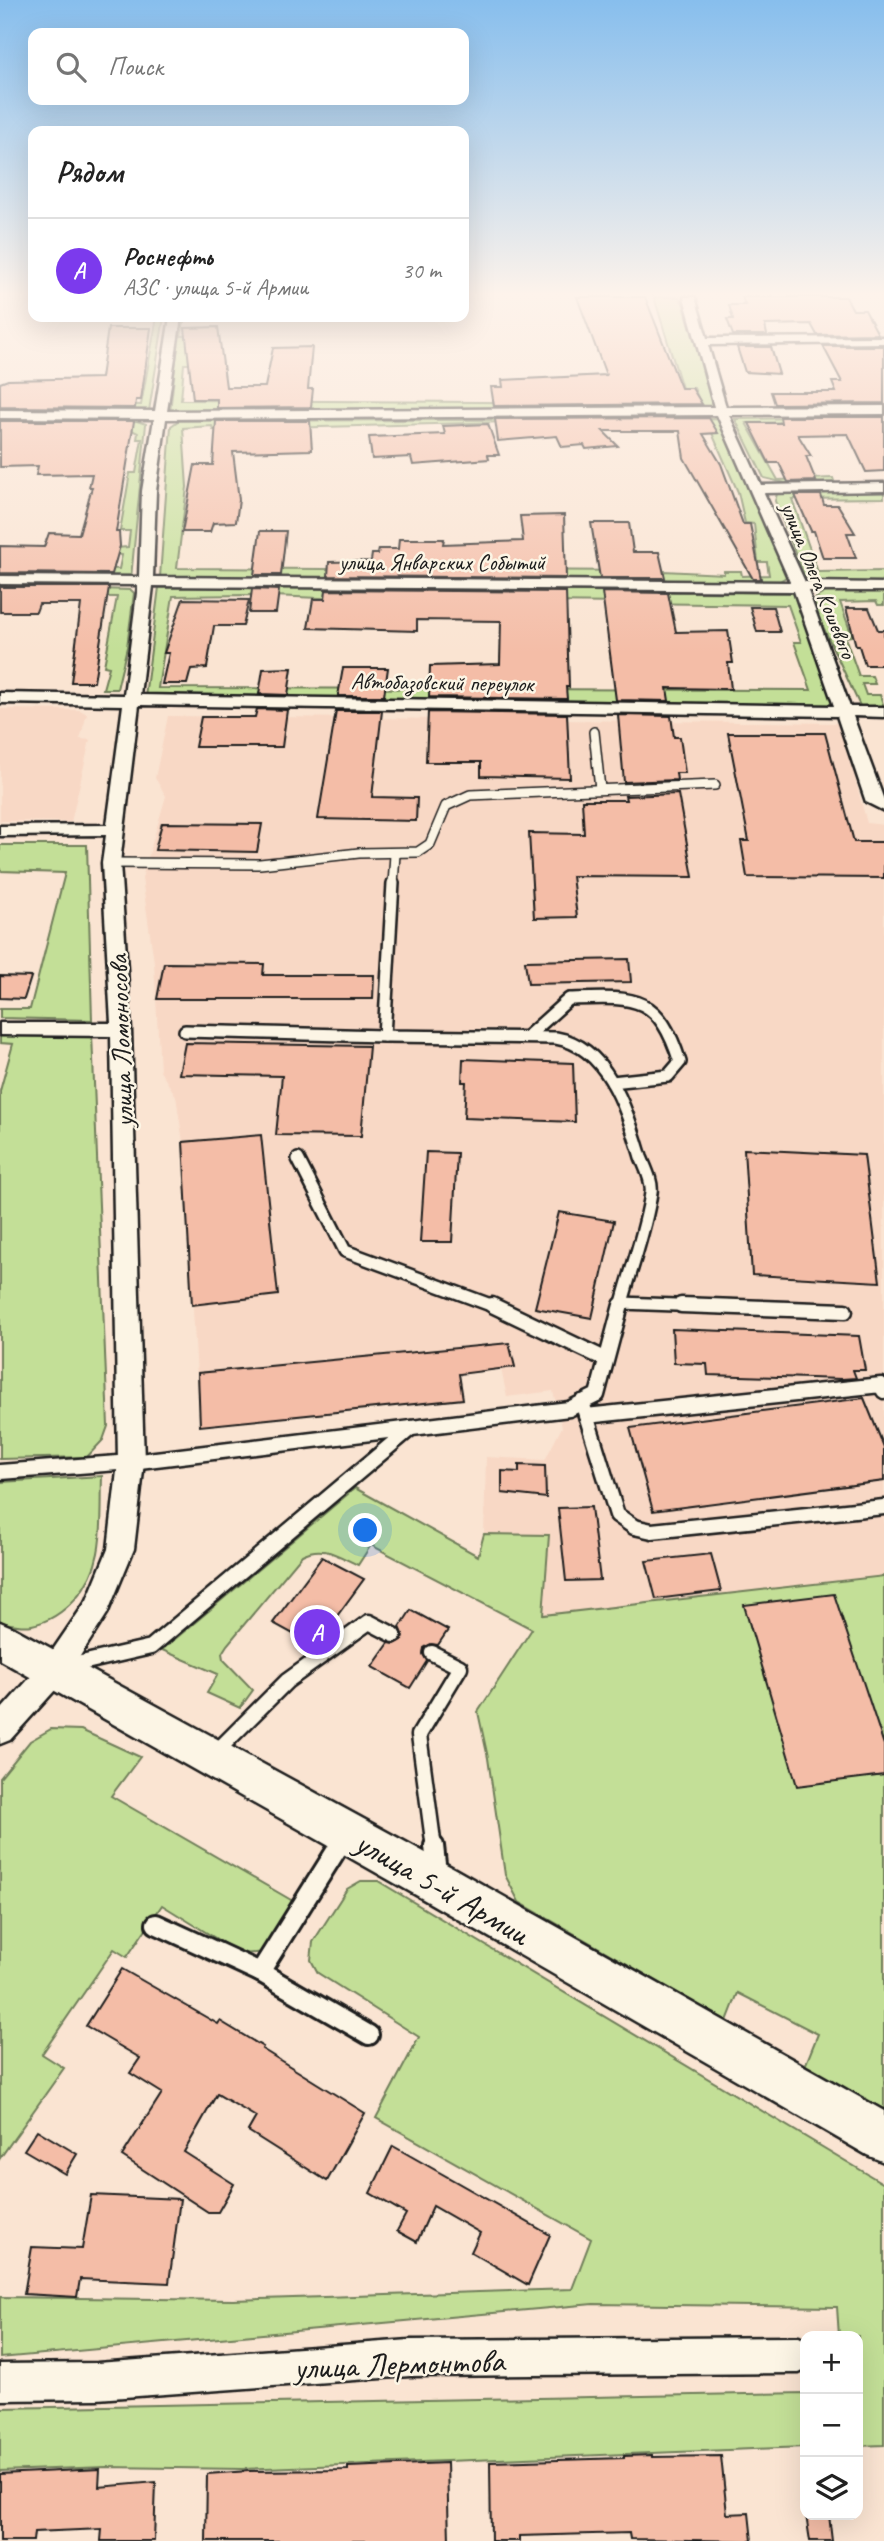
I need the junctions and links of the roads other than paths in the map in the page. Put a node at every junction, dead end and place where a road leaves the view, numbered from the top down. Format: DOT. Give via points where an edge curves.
graph roads {
  1 [pos="159,415"];
  2 [pos="724,416"];
  3 [pos="884,487"];
  4 [pos="757,489"];
  5 [pos="0,580"];
  6 [pos="145,583"];
  7 [pos="884,587"];
  8 [pos="800,588"];
  9 [pos="0,698"];
  10 [pos="132,700"];
  11 [pos="846,712"];
  12 [pos="884,712"];
  13 [pos="594,732"];
  14 [pos="715,785"];
  15 [pos="600,789"];
  16 [pos="880,804"];
  17 [pos="113,830"];
  18 [pos="0,831"];
  19 [pos="395,854"];
  20 [pos="111,863"];
  21 [pos="0,1029"];
  22 [pos="121,1030"];
  23 [pos="185,1031"];
  24 [pos="529,1035"];
  25 [pos="384,1036"];
  26 [pos="612,1082"];
  27 [pos="298,1159"];
  28 [pos="621,1303"];
  29 [pos="845,1311"];
  30 [pos="606,1359"];
  31 [pos="884,1391"];
  32 [pos="584,1409"];
  33 [pos="412,1427"];
  34 [pos="131,1462"];
  35 [pos="0,1472"];
  36 [pos="884,1507"];
  37 [pos="394,1635"];
  38 [pos="0,1640"];
  39 [pos="432,1653"];
  40 [pos="56,1669"];
  41 [pos="0,1731"];
  42 [pos="212,1756"];
  43 [pos="347,1832"];
  44 [pos="439,1884"];
  45 [pos="156,1923"];
  46 [pos="260,1972"];
  47 [pos="369,2035"];
  48 [pos="884,2138"];
  49 [pos="799,2355"];
  50 [pos="0,2382"];
  1 -- 6 [label="street, улица Ломоносова" via="149,491"];
  2 -- 4 [label="street, улица Олега Кошевого"];
  3 -- 4 [label="street"];
  4 -- 8 [label="street, улица Олега Кошевого"];
  5 -- 6 [label="street, улица Январских Событий"];
  6 -- 8 [label="street, улица Январских Событий"];
  6 -- 10 [label="street, улица Ломоносова"];
  7 -- 8 [label="street, улица Январских Событий"];
  8 -- 11 [label="street, улица Олега Кошевого"];
  9 -- 10 [label="street, Автобазовский переулок"];
  10 -- 11 [label="street, Автобазовский переулок"];
  10 -- 17 [label="street, улица Ломоносова"];
  11 -- 12 [label="street, Автобазовский переулок"];
  11 -- 16 [label="street, улица Олега Кошевого"];
  13 -- 15 [label="lane"];
  14 -- 15 [label="lane"];
  15 -- 19 [label="lane" via="470,795 444,809 427,849"];
  17 -- 18 [label="street"];
  17 -- 20 [label="street, улица Ломоносова"];
  19 -- 20 [label="lane" via="359,853 260,864"];
  19 -- 25 [label="lane"];
  20 -- 22 [label="street, улица Ломоносова"];
  21 -- 22 [label="street"];
  22 -- 34 [label="street, улица Ломоносова"];
  23 -- 25 [label="lane"];
  24 -- 25 [label="lane"];
  24 -- 26 [label="lane" via="573,1041 588,1051"];
  24 -- 26 [label="lane" via="569,999 631,998 642,1002 672,1032 680,1062 668,1076"];
  26 -- 28 [label="lane" via="626,1109 652,1190"];
  27 -- 30 [label="lane" via="345,1251 490,1304"];
  28 -- 29 [label="lane"];
  28 -- 30 [label="lane"];
  30 -- 32 [label="lane" via="597,1395"];
  31 -- 32 [label="lane" via="881,1385"];
  32 -- 33 [label="lane"];
  32 -- 36 [label="lane" via="617,1515 634,1527 652,1531"];
  33 -- 34 [label="lane"];
  33 -- 40 [label="lane" via="151,1647"];
  34 -- 35 [label="lane"];
  34 -- 40 [label="street, улица Ломоносова" via="121,1549 98,1606"];
  37 -- 42 [label="lane" via="369,1622 287,1681"];
  38 -- 40 [label="street, улица 5-й Армии"];
  39 -- 44 [label="lane" via="460,1667 419,1735"];
  40 -- 41 [label="street, улица Ломоносова"];
  40 -- 42 [label="street, улица 5-й Армии"];
  42 -- 43 [label="street, улица 5-й Армии"];
  43 -- 44 [label="street, улица 5-й Армии"];
  43 -- 46 [label="lane"];
  44 -- 48 [label="street, улица 5-й Армии"];
  45 -- 46 [label="lane"];
  46 -- 47 [label="lane"];
  49 -- 50 [label="street, улица Лермонтова" via="410,2358 97,2381"];
}
